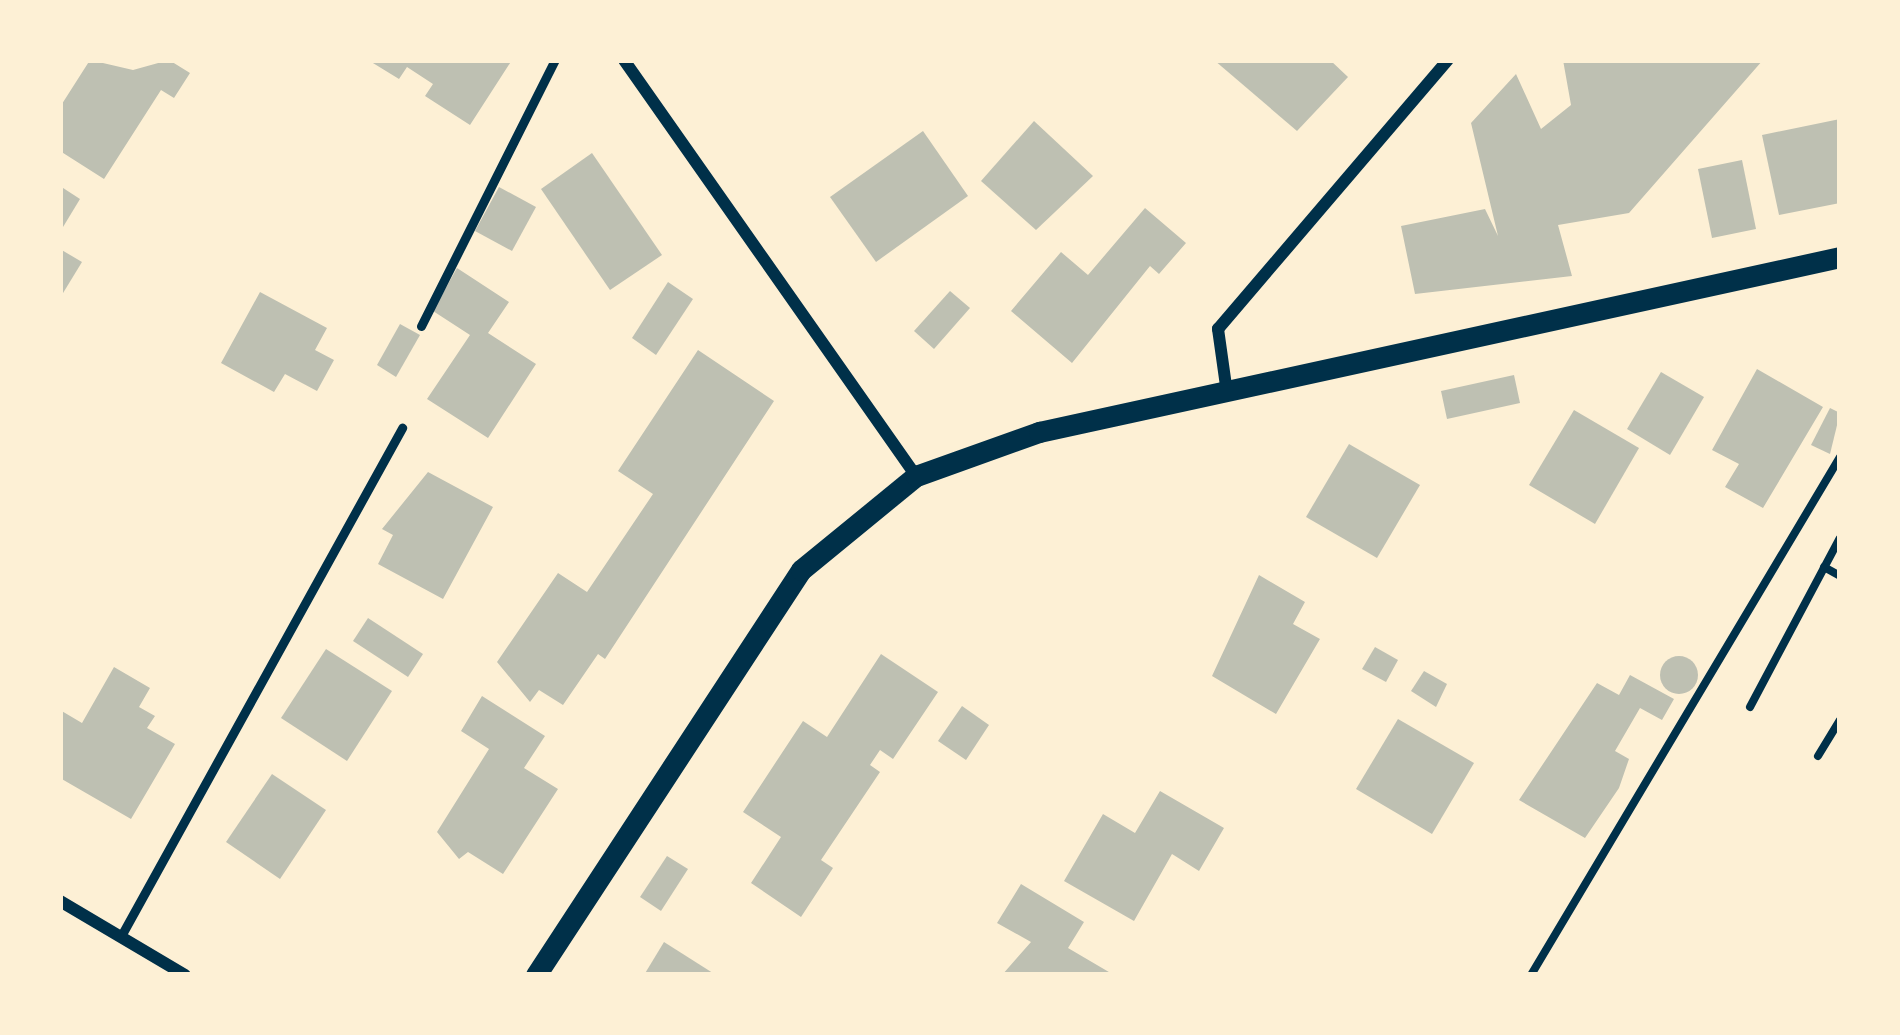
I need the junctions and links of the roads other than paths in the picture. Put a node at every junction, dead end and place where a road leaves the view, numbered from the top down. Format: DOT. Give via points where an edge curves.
graph roads {
  1 [pos="555,60"];
  2 [pos="624,60"];
  3 [pos="1448,60"];
  4 [pos="1840,257"];
  5 [pos="422,326"];
  6 [pos="1227,394"];
  7 [pos="402,428"];
  8 [pos="916,476"];
  9 [pos="60,901"];
  10 [pos="121,936"];
  11 [pos="185,975"];
  12 [pos="536,975"];
  1 -- 5 [label="lane"];
  2 -- 8 [label="street"];
  3 -- 6 [label="street" via="1218,329"];
  4 -- 6 [label="street"];
  6 -- 8 [label="street" via="1039,432"];
  7 -- 10 [label="lane"];
  8 -- 12 [label="street" via="801,570"];
  9 -- 10 [label="street"];
  10 -- 11 [label="street"];
}
